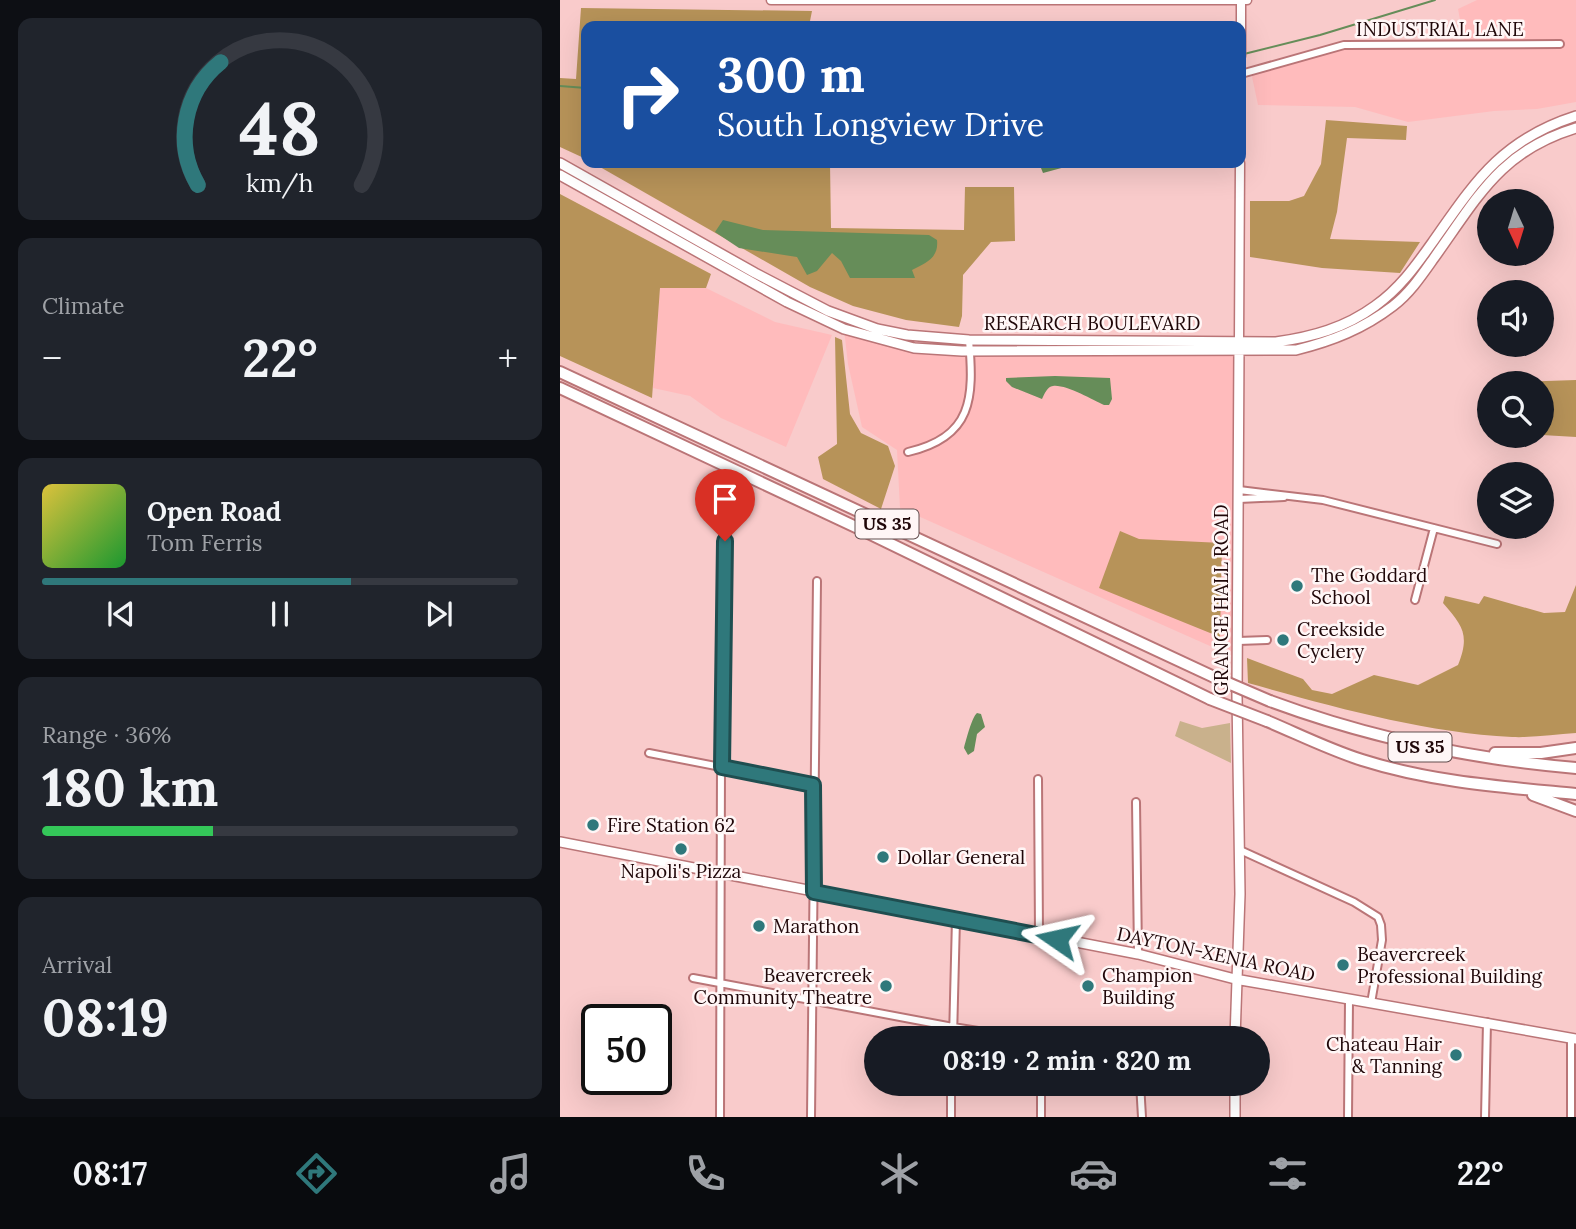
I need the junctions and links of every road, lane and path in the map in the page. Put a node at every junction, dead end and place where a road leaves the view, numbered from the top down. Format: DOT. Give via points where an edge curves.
graph roads {
  1 [pos="771,0"];
  2 [pos="860,0"];
  3 [pos="1150,1"];
  4 [pos="1243,1"];
  5 [pos="1242,21"];
  6 [pos="1560,44"];
  7 [pos="1246,73"];
  8 [pos="1576,116"];
  9 [pos="1576,128"];
  10 [pos="560,163"];
  11 [pos="1240,168"];
  12 [pos="560,175"];
  13 [pos="968,340"];
  14 [pos="1239,346"];
  15 [pos="970,351"];
  16 [pos="560,372"];
  17 [pos="560,388"];
  18 [pos="908,452"];
  19 [pos="1239,495"];
  20 [pos="1434,528"];
  21 [pos="726,536"];
  22 [pos="1497,544"];
  23 [pos="817,581"];
  24 [pos="1415,600"];
  25 [pos="1267,640"];
  26 [pos="1238,641"];
  27 [pos="1303,713"];
  28 [pos="1305,737"];
  29 [pos="1576,748"];
  30 [pos="649,753"];
  31 [pos="722,767"];
  32 [pos="1576,768"];
  33 [pos="1038,779"];
  34 [pos="813,785"];
  35 [pos="1514,788"];
  36 [pos="1576,791"];
  37 [pos="1136,802"];
  38 [pos="1576,811"];
  39 [pos="560,842"];
  40 [pos="1240,849"];
  41 [pos="722,874"];
  42 [pos="814,892"];
  43 [pos="956,919"];
  44 [pos="1039,935"];
  45 [pos="1138,954"];
  46 [pos="693,978"];
  47 [pos="1236,979"];
  48 [pos="722,982"];
  49 [pos="812,1000"];
  50 [pos="1349,1000"];
  51 [pos="1371,1003"];
  52 [pos="1487,1022"];
  53 [pos="948,1026"];
  54 [pos="953,1026"];
  55 [pos="1235,1026"];
  56 [pos="1574,1039"];
  57 [pos="951,1096"];
  58 [pos="1041,1096"];
  59 [pos="1141,1096"];
  60 [pos="1235,1096"];
  61 [pos="720,1117"];
  62 [pos="811,1117"];
  63 [pos="951,1117"];
  64 [pos="1041,1117"];
  65 [pos="1142,1117"];
  66 [pos="1235,1117"];
  67 [pos="1348,1117"];
  68 [pos="1485,1117"];
  69 [pos="1571,1117"];
  1 -- 2 [label="street"];
  2 -- 3 [label="street"];
  3 -- 4 [label="street"];
  4 -- 5 [label="street"];
  6 -- 7 [label="street, INDUSTRIAL LANE" via="1353,45"];
  8 -- 14 [label="main road, RESEARCH BOULEVARD" via="1530,135 1488,168 1409,275 1375,307 1314,335"];
  9 -- 14 [label="main road, RESEARCH BOULEVARD" via="1553,135 1510,160 1487,184 1415,284 1394,305 1352,333 1296,350"];
  10 -- 13 [label="main road, RESEARCH BOULEVARD" via="828,311 877,329"];
  11 -- 14 [label="street, GRANGE HALL ROAD"];
  12 -- 15 [label="main road, RESEARCH BOULEVARD" via="844,329 914,348"];
  13 -- 14 [label="main road, RESEARCH BOULEVARD"];
  13 -- 15 [label="street"];
  14 -- 15 [label="main road, RESEARCH BOULEVARD"];
  14 -- 19 [label="main road, GRANGE HALL ROAD"];
  15 -- 18 [label="street" via="970,396 961,421 943,440"];
  16 -- 27 [label="highway, US 35, bridge" via="1214,677"];
  17 -- 28 [label="highway, US 35, bridge" via="1210,699"];
  19 -- 20 [label="street" via="1323,500"];
  19 -- 26 [label="main road, GRANGE HALL ROAD"];
  20 -- 22 [label="street"];
  20 -- 24 [label="street"];
  21 -- 31 [label="street"];
  23 -- 34 [label="street"];
  25 -- 26 [label="street"];
  26 -- 40 [label="main road, GRANGE HALL ROAD"];
  27 -- 29 [label="highway" via="1491,752"];
  27 -- 32 [label="highway, US 35" via="1422,747"];
  28 -- 35 [label="highway" via="1405,771"];
  28 -- 36 [label="highway, US 35" via="1447,774"];
  30 -- 31 [label="street"];
  31 -- 34 [label="street"];
  31 -- 41 [label="street"];
  33 -- 44 [label="street"];
  34 -- 42 [label="street"];
  35 -- 36 [label="highway"];
  35 -- 38 [label="highway"];
  37 -- 45 [label="street"];
  39 -- 41 [label="main road, DAYTON-XENIA ROAD"];
  40 -- 47 [label="main road, GRANGE HALL ROAD"];
  40 -- 51 [label="street" via="1378,917 1382,940"];
  41 -- 42 [label="main road, DAYTON-XENIA ROAD"];
  41 -- 48 [label="street"];
  42 -- 43 [label="main road, DAYTON-XENIA ROAD"];
  42 -- 49 [label="street"];
  43 -- 44 [label="main road, DAYTON-XENIA ROAD"];
  43 -- 54 [label="street"];
  44 -- 45 [label="main road, DAYTON-XENIA ROAD"];
  45 -- 47 [label="main road, DAYTON-XENIA ROAD"];
  46 -- 48 [label="street"];
  47 -- 50 [label="main road, DAYTON-XENIA ROAD"];
  47 -- 55 [label="main road, GRANGE HALL ROAD"];
  48 -- 49 [label="street"];
  48 -- 61 [label="street"];
  49 -- 53 [label="street"];
  49 -- 62 [label="street"];
  50 -- 51 [label="main road, DAYTON-XENIA ROAD"];
  50 -- 67 [label="street"];
  51 -- 52 [label="main road, DAYTON-XENIA ROAD"];
  52 -- 56 [label="main road, DAYTON-XENIA ROAD"];
  52 -- 68 [label="street"];
  56 -- 69 [label="street"];
  57 -- 63 [label="street"];
  58 -- 64 [label="street"];
  59 -- 65 [label="street"];
  60 -- 66 [label="main road"];
}
